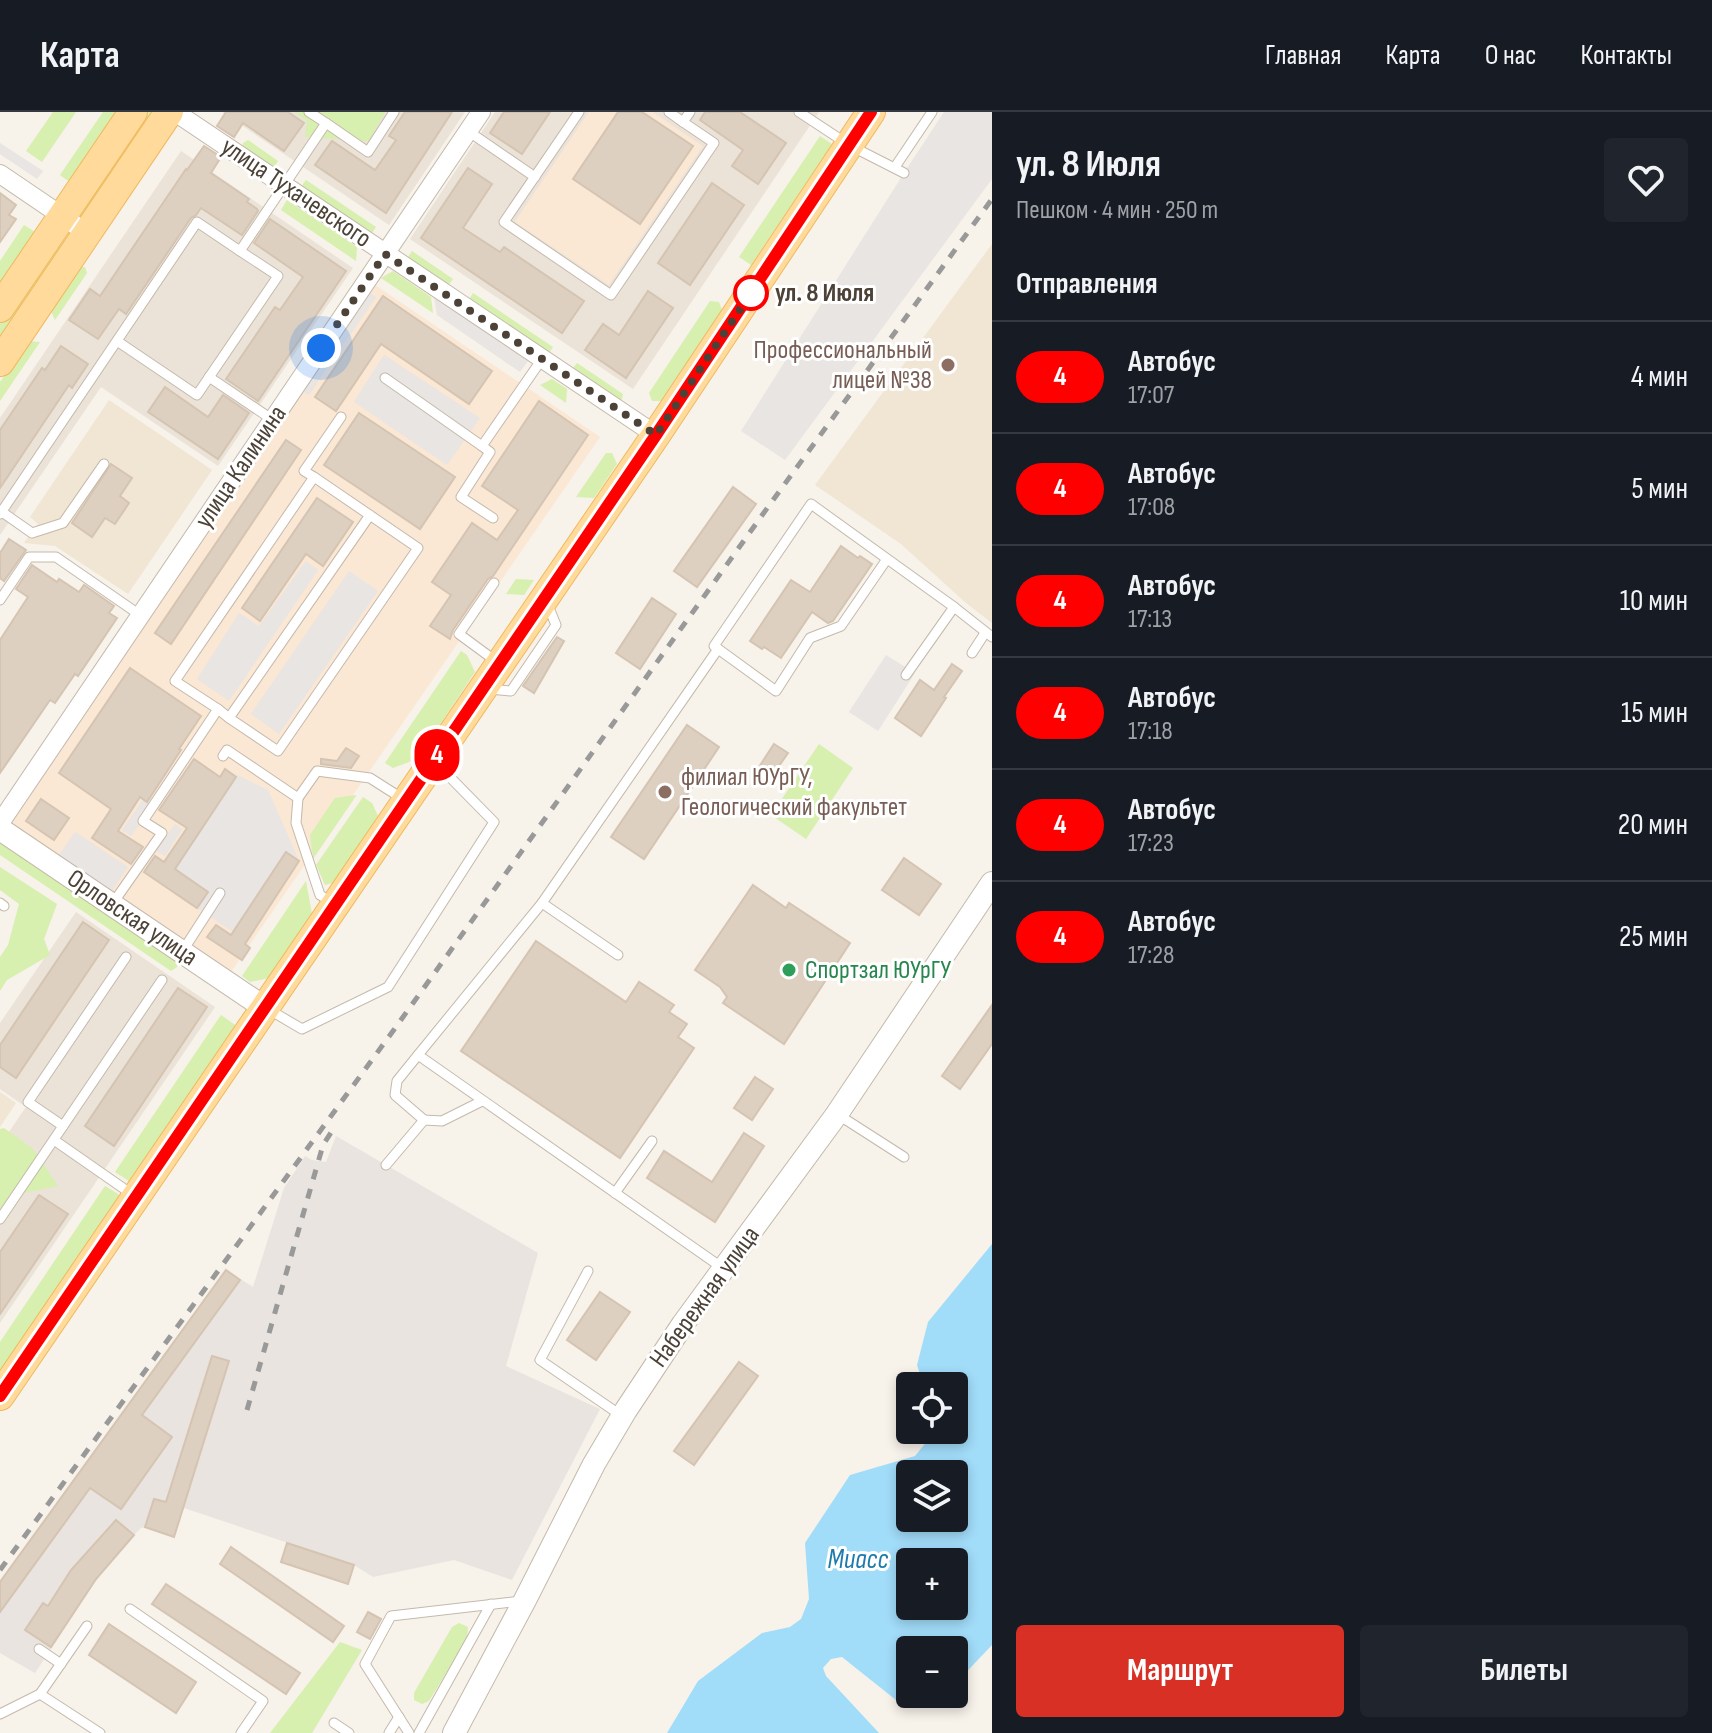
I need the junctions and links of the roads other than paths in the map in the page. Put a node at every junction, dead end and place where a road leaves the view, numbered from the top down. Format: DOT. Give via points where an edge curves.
graph roads {
  1 [pos="133,112"];
  2 [pos="169,112"];
  3 [pos="175,112"];
  4 [pos="309,112"];
  5 [pos="394,112"];
  6 [pos="481,112"];
  7 [pos="579,112"];
  8 [pos="669,112"];
  9 [pos="690,112"];
  10 [pos="799,112"];
  11 [pos="871,112"];
  12 [pos="932,112"];
  13 [pos="683,122"];
  14 [pos="326,123"];
  15 [pos="468,131"];
  16 [pos="849,145"];
  17 [pos="0,174"];
  18 [pos="535,177"];
  19 [pos="284,185"];
  20 [pos="62,216"];
  21 [pos="87,233"];
  22 [pos="240,251"];
  23 [pos="385,254"];
  24 [pos="0,308"];
  25 [pos="117,341"];
  26 [pos="542,359"];
  27 [pos="0,362"];
  28 [pos="209,377"];
  29 [pos="385,378"];
  30 [pos="341,417"];
  31 [pos="273,420"];
  32 [pos="656,435"];
  33 [pos="482,446"];
  34 [pos="104,464"];
  35 [pos="314,477"];
  36 [pos="1,513"];
  37 [pos="370,515"];
  38 [pos="493,518"];
  39 [pos="887,559"];
  40 [pos="494,583"];
  41 [pos="545,597"];
  42 [pos="0,600"];
  43 [pos="954,607"];
  44 [pos="140,615"];
  45 [pos="988,635"];
  46 [pos="718,649"];
  47 [pos="972,653"];
  48 [pos="500,664"];
  49 [pos="906,675"];
  50 [pos="482,689"];
  51 [pos="218,709"];
  52 [pos="229,718"];
  53 [pos="223,756"];
  54 [pos="434,760"];
  55 [pos="298,798"];
  56 [pos="406,801"];
  57 [pos="0,823"];
  58 [pos="0,829"];
  59 [pos="992,883"];
  60 [pos="220,893"];
  61 [pos="542,903"];
  62 [pos="112,905"];
  63 [pos="335,905"];
  64 [pos="182,952"];
  65 [pos="618,955"];
  66 [pos="126,957"];
  67 [pos="162,980"];
  68 [pos="265,1008"];
  69 [pos="418,1055"];
  70 [pos="482,1101"];
  71 [pos="837,1114"];
  72 [pos="424,1120"];
  73 [pos="63,1126"];
  74 [pos="54,1140"];
  75 [pos="652,1141"];
  76 [pos="904,1157"];
  77 [pos="386,1165"];
  78 [pos="615,1193"];
  79 [pos="136,1197"];
  80 [pos="0,1219"];
  81 [pos="724,1269"];
  82 [pos="588,1271"];
  83 [pos="0,1396"];
  84 [pos="622,1416"];
  85 [pos="525,1600"];
  86 [pos="491,1604"];
  87 [pos="130,1609"];
  88 [pos="87,1626"];
  89 [pos="39,1649"];
  90 [pos="61,1664"];
  91 [pos="40,1694"];
  92 [pos="0,1714"];
  93 [pos="399,1717"];
  94 [pos="334,1723"];
  95 [pos="100,1733"];
  96 [pos="241,1733"];
  97 [pos="349,1733"];
  98 [pos="389,1733"];
  99 [pos="409,1733"];
  100 [pos="419,1733"];
  101 [pos="454,1733"];
  1 -- 20 [label="main road"];
  2 -- 21 [label="main road"];
  3 -- 19 [label="street, улица Тухачевского"];
  4 -- 14 [label="lane"];
  5 -- 14 [label="lane" via="368,152"];
  6 -- 15 [label="street, улица Калинина"];
  7 -- 18 [label="lane"];
  8 -- 13 [label="lane"];
  9 -- 13 [label="lane"];
  10 -- 16 [label="lane"];
  11 -- 16 [label="main road"];
  12 -- 16 [label="lane" via="899,170"];
  13 -- 18 [label="lane" via="714,143 611,295 504,222"];
  14 -- 19 [label="lane"];
  15 -- 18 [label="lane"];
  15 -- 23 [label="street, улица Калинина"];
  16 -- 32 [label="main road"];
  17 -- 20 [label="street"];
  19 -- 22 [label="lane"];
  19 -- 23 [label="street, улица Тухачевского"];
  20 -- 21 [label="street"];
  20 -- 24 [label="main road"];
  21 -- 27 [label="main road"];
  22 -- 25 [label="lane" via="197,222"];
  22 -- 28 [label="lane" via="278,276"];
  23 -- 26 [label="street, улица Тухачевского"];
  23 -- 31 [label="street, улица Калинина"];
  25 -- 28 [label="lane" via="197,395"];
  25 -- 36 [label="lane"];
  26 -- 32 [label="street, улица Тухачевского"];
  26 -- 33 [label="lane"];
  28 -- 31 [label="lane"];
  29 -- 33 [label="lane"];
  30 -- 35 [label="lane" via="304,471"];
  31 -- 44 [label="street, улица Калинина"];
  32 -- 41 [label="main road"];
  33 -- 38 [label="lane" via="490,452 461,497"];
  34 -- 36 [label="lane" via="63,523 32,533"];
  35 -- 37 [label="lane"];
  35 -- 51 [label="lane" via="175,681"];
  37 -- 52 [label="lane"];
  37 -- 52 [label="lane" via="418,548 278,751"];
  39 -- 43 [label="lane"];
  39 -- 46 [label="lane" via="841,626 810,638 776,691"];
  39 -- 46 [label="lane" via="811,504 714,646"];
  40 -- 48 [label="lane" via="459,634"];
  41 -- 48 [label="main road"];
  41 -- 50 [label="lane" via="556,625 511,691"];
  42 -- 44 [label="lane" via="29,557 56,557"];
  43 -- 45 [label="lane"];
  43 -- 49 [label="lane"];
  44 -- 57 [label="street, улица Калинина"];
  45 -- 47 [label="lane"];
  46 -- 61 [label="lane"];
  48 -- 50 [label="main road"];
  50 -- 54 [label="main road"];
  51 -- 52 [label="lane"];
  51 -- 62 [label="lane" via="143,821 162,833"];
  53 -- 55 [label="lane" via="227,750"];
  54 -- 56 [label="main road"];
  54 -- 68 [label="lane" via="494,822 388,987 302,1029"];
  55 -- 56 [label="lane" via="317,771 370,778"];
  55 -- 63 [label="lane" via="296,823 320,895"];
  56 -- 63 [label="main road"];
  58 -- 62 [label="street, Орловская улица"];
  59 -- 71 [label="street, Набережная улица"];
  60 -- 64 [label="lane"];
  61 -- 65 [label="lane"];
  61 -- 69 [label="lane"];
  62 -- 64 [label="street, Орловская улица"];
  63 -- 68 [label="main road"];
  64 -- 68 [label="street, Орловская улица"];
  66 -- 73 [label="lane" via="28,1102"];
  67 -- 73 [label="lane"];
  68 -- 79 [label="main road"];
  69 -- 70 [label="lane"];
  69 -- 72 [label="lane" via="397,1081 395,1095"];
  70 -- 72 [label="lane" via="442,1121"];
  70 -- 78 [label="lane"];
  71 -- 76 [label="lane"];
  71 -- 81 [label="street, Набережная улица"];
  72 -- 77 [label="lane"];
  73 -- 74 [label="lane"];
  74 -- 79 [label="lane"];
  74 -- 80 [label="lane"];
  75 -- 78 [label="lane"];
  78 -- 81 [label="lane"];
  79 -- 83 [label="main road"];
  81 -- 84 [label="street, Набережная улица"];
  82 -- 84 [label="lane" via="540,1360"];
  84 -- 85 [label="street, Набережная улица"];
  85 -- 86 [label="lane"];
  85 -- 101 [label="street, Набережная улица"];
  86 -- 93 [label="lane" via="391,1616 365,1664"];
  86 -- 100 [label="lane"];
  87 -- 96 [label="lane" via="263,1701"];
  88 -- 90 [label="lane"];
  89 -- 90 [label="lane"];
  90 -- 91 [label="lane"];
  91 -- 92 [label="lane"];
  91 -- 95 [label="lane"];
  93 -- 98 [label="lane"];
  93 -- 99 [label="lane"];
  94 -- 97 [label="lane"];
}
